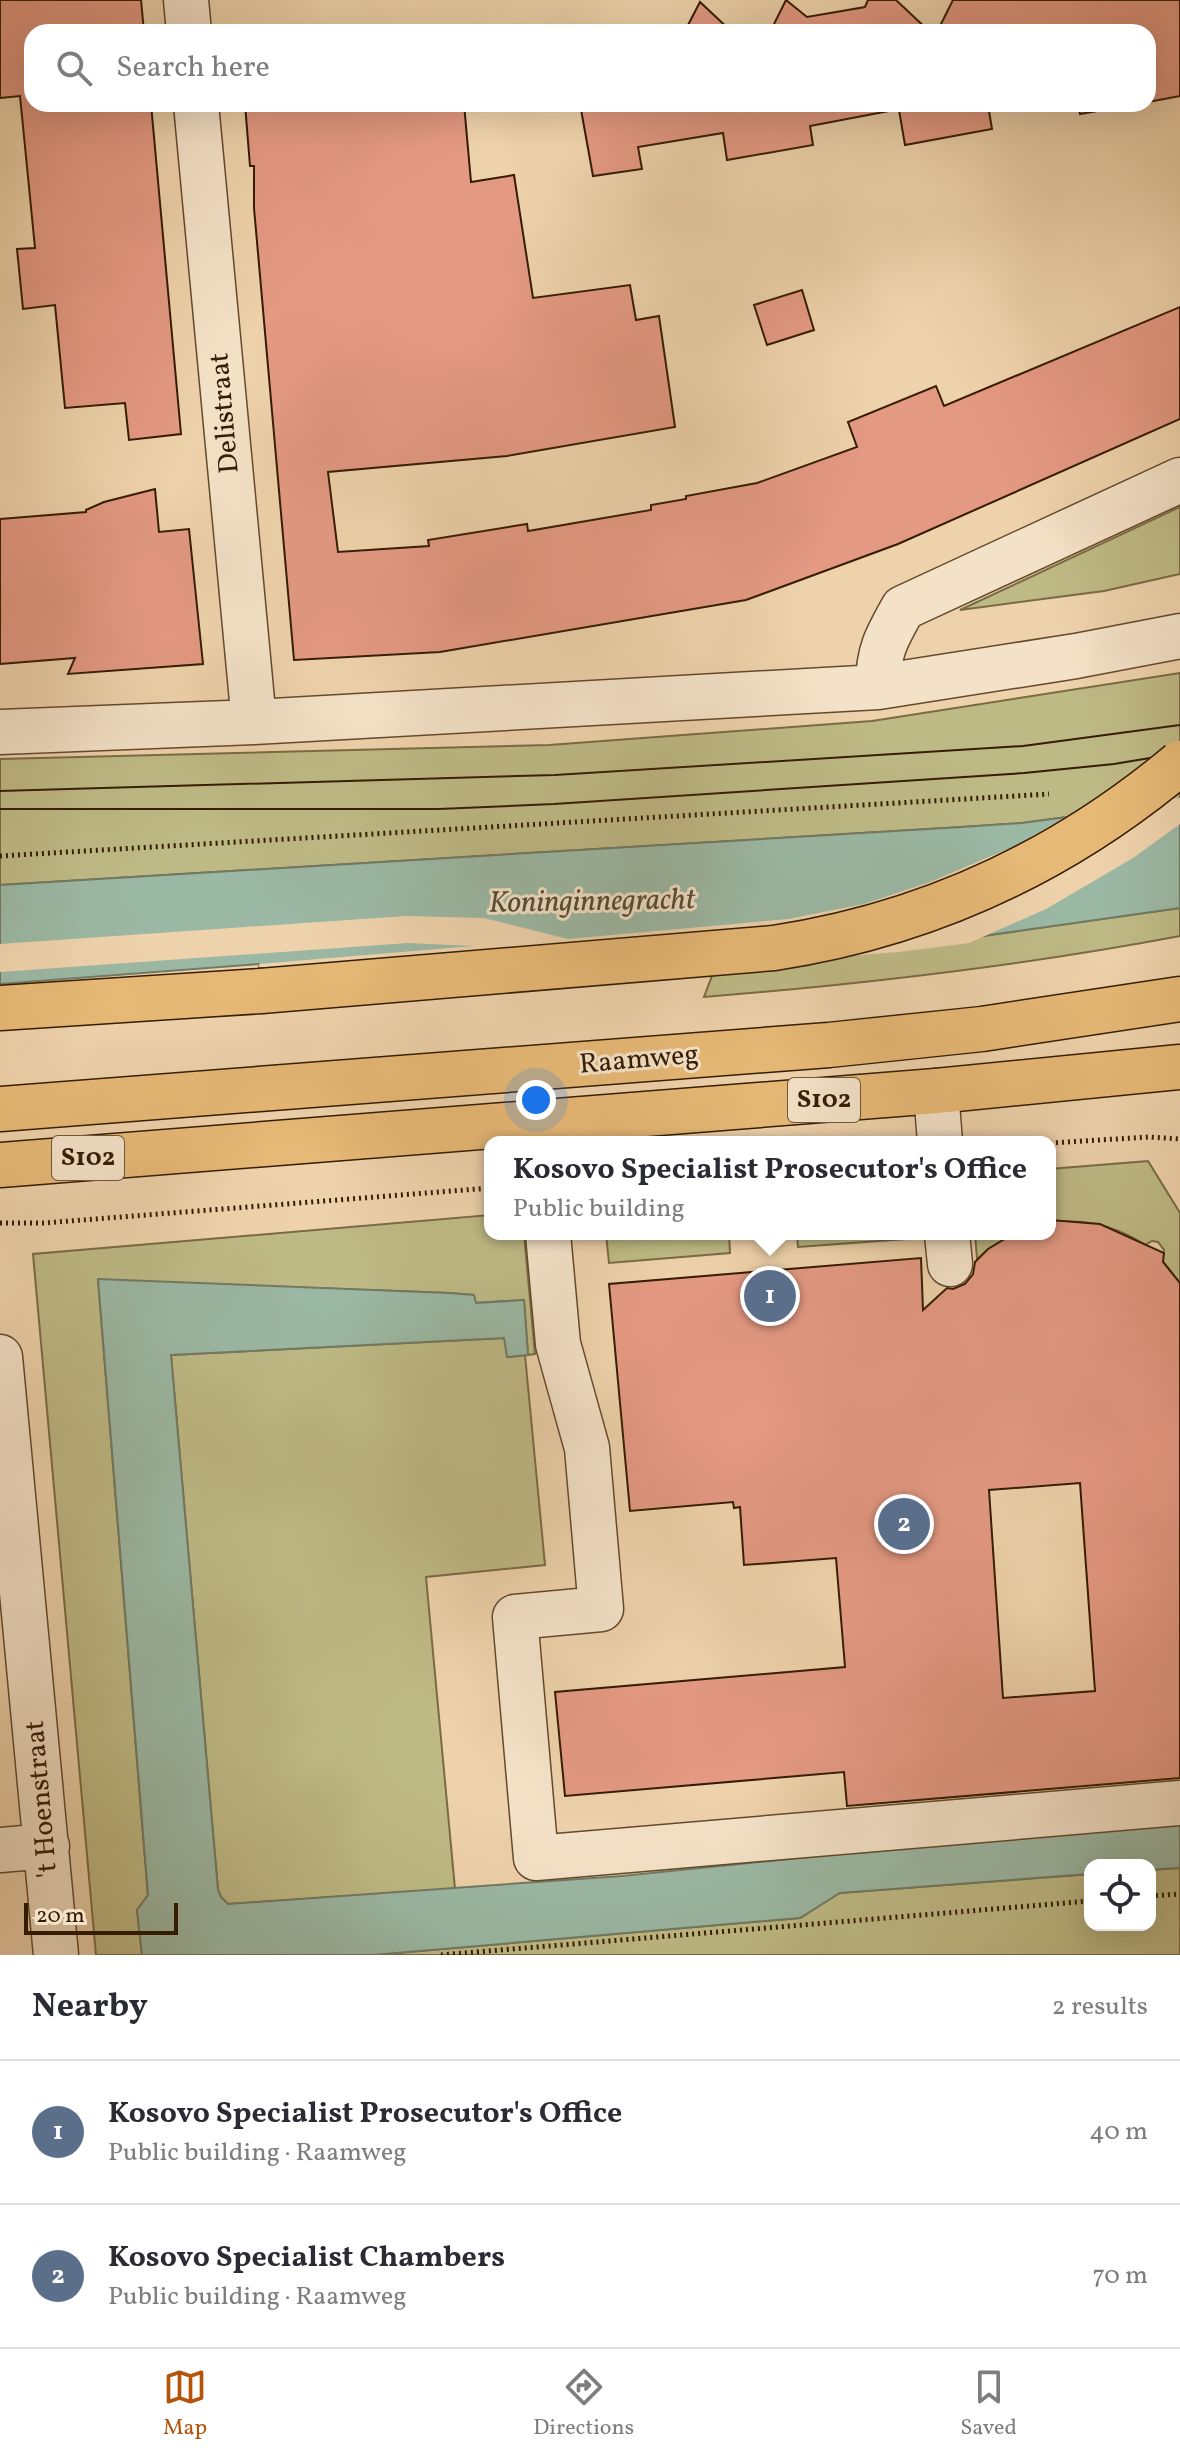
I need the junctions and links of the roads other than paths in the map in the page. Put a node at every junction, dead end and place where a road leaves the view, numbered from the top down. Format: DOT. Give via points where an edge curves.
graph roads {
  1 [pos="186,0"];
  2 [pos="188,24"];
  3 [pos="197,112"];
  4 [pos="1180,480"];
  5 [pos="1180,636"];
  6 [pos="878,687"];
  7 [pos="254,722"];
  8 [pos="0,732"];
  9 [pos="1180,763"];
  10 [pos="1180,999"];
  11 [pos="0,1008"];
  12 [pos="1180,1067"];
  13 [pos="936,1091"];
  14 [pos="0,1109"];
  15 [pos="539,1133"];
  16 [pos="484,1136"];
  17 [pos="488,1136"];
  18 [pos="940,1136"];
  19 [pos="0,1165"];
  20 [pos="549,1240"];
  21 [pos="0,1357"];
  22 [pos="1180,1803"];
  23 [pos="47,1846"];
  24 [pos="0,1850"];
  25 [pos="56,1955"];
  1 -- 2 [label="street"];
  3 -- 7 [label="street, Delistraat"];
  4 -- 6 [label="street" via="903,608 884,641"];
  5 -- 6 [label="street"];
  6 -- 7 [label="street"];
  7 -- 8 [label="street"];
  9 -- 11 [label="main road, bridge" via="1107,819 1024,869 904,917 830,938 774,948"];
  10 -- 14 [label="main road, Raamweg / S102" via="982,1029 829,1045"];
  12 -- 13 [label="main road, Raamweg / S102"];
  13 -- 15 [label="main road, Raamweg / S102"];
  13 -- 18 [label="street"];
  15 -- 17 [label="main road, Raamweg / S102"];
  16 -- 19 [label="main road, Raamweg / S102"];
  20 -- 22 [label="street" via="558,1344 587,1448 601,1609 515,1617 536,1858"];
  21 -- 23 [label="street, 't Hoenstraat"];
  23 -- 24 [label="street"];
  23 -- 25 [label="street, 't Hoenstraat"];
}
